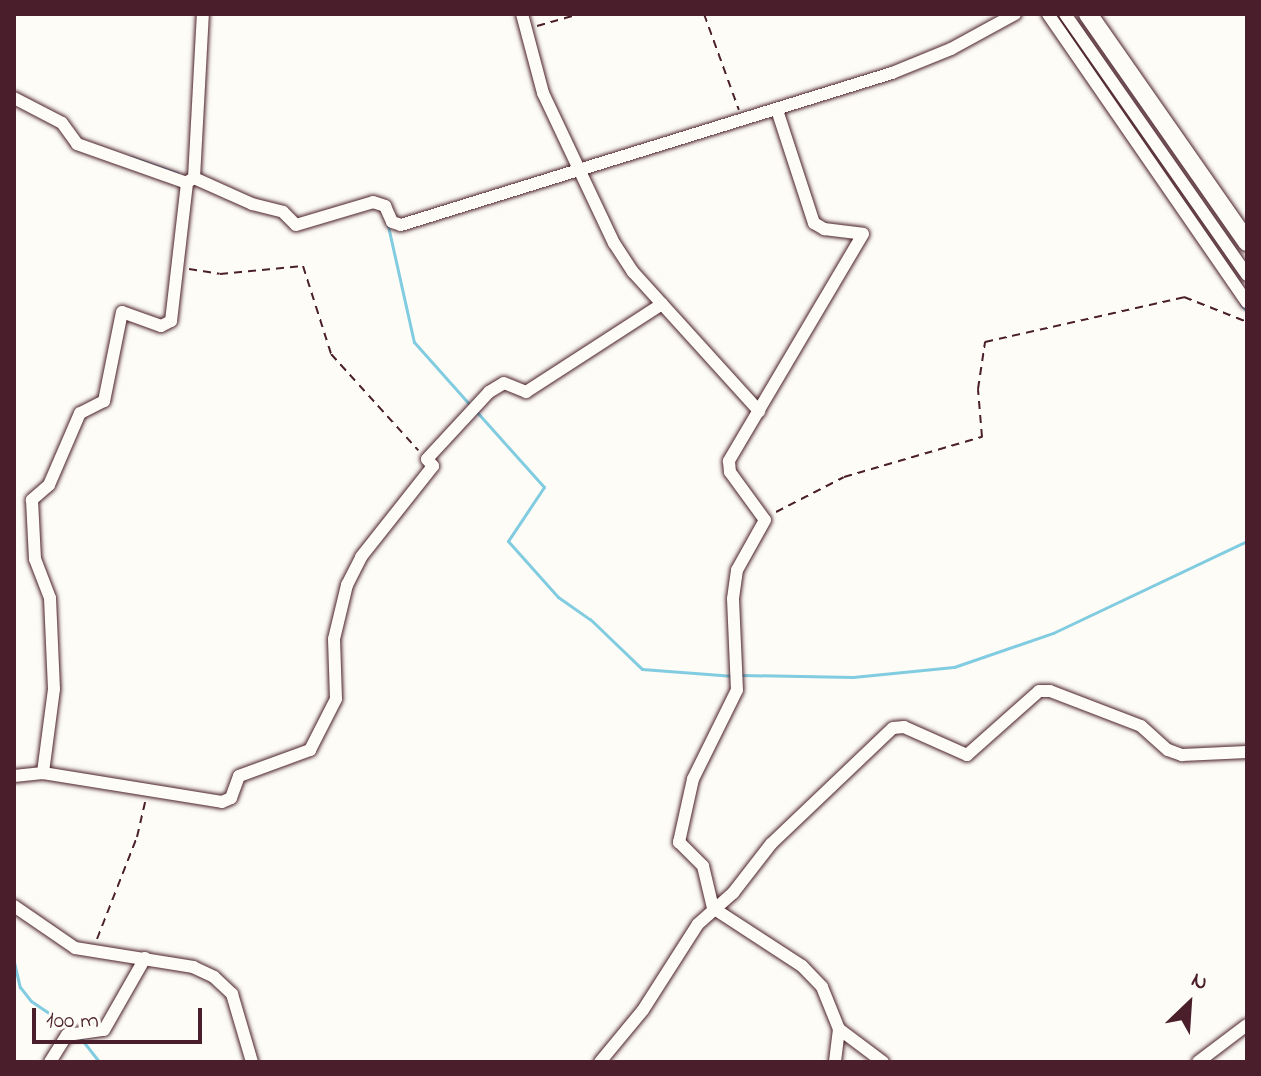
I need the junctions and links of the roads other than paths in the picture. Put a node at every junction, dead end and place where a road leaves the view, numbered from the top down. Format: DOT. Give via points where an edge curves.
graph roads {
  1 [pos="203,14"];
  2 [pos="522,14"];
  3 [pos="1015,14"];
  4 [pos="1048,14"];
  5 [pos="1065,14"];
  6 [pos="1088,14"];
  7 [pos="14,98"];
  8 [pos="777,110"];
  9 [pos="578,170"];
  10 [pos="190,181"];
  11 [pos="1247,242"];
  12 [pos="1247,275"];
  13 [pos="1247,302"];
  14 [pos="662,304"];
  15 [pos="759,411"];
  16 [pos="1247,752"];
  17 [pos="43,773"];
  18 [pos="14,776"];
  19 [pos="14,906"];
  20 [pos="713,908"];
  21 [pos="145,958"];
  22 [pos="1247,1025"];
  23 [pos="839,1029"];
  24 [pos="50,1062"];
  25 [pos="252,1062"];
  26 [pos="600,1062"];
  27 [pos="835,1062"];
  28 [pos="883,1062"];
  29 [pos="1198,1062"];
  1 -- 10 [label="street"];
  2 -- 9 [label="street" via="543,93"];
  3 -- 8 [label="street" via="907,67"];
  4 -- 13 [label="street"];
  5 -- 12 [label="street"];
  6 -- 11 [label="main road"];
  7 -- 10 [label="street" via="62,123 77,144"];
  8 -- 9 [label="street"];
  8 -- 15 [label="street" via="814,223 863,234"];
  9 -- 10 [label="street" via="401,225 392,222 385,206 373,202 296,225 283,212"];
  9 -- 14 [label="street" via="614,243"];
  10 -- 17 [label="street" via="174,266 171,321 161,326 122,312 104,401 80,413 49,485 32,500 35,559 50,598 54,689"];
  14 -- 15 [label="street" via="696,335 721,372"];
  14 -- 17 [label="street" via="526,392 504,383 489,392 427,459 433,466 361,557 347,585 334,639 336,699 318,744 255,774 239,776 231,798 222,802"];
  15 -- 20 [label="street" via="729,461 730,472 765,520 737,570 737,690 693,779 679,842 703,866"];
  16 -- 20 [label="street" via="1182,755 1168,750 1141,726 1050,691 1039,691 967,755 904,727 893,728 771,844 733,893"];
  17 -- 18 [label="street"];
  19 -- 21 [label="street" via="61,942"];
  20 -- 23 [label="street" via="802,966 822,987"];
  20 -- 26 [label="street"];
  21 -- 24 [label="street" via="104,1030 67,1035"];
  21 -- 25 [label="street" via="193,967 232,994"];
  22 -- 29 [label="street"];
  23 -- 27 [label="street"];
  23 -- 28 [label="street"];
}
